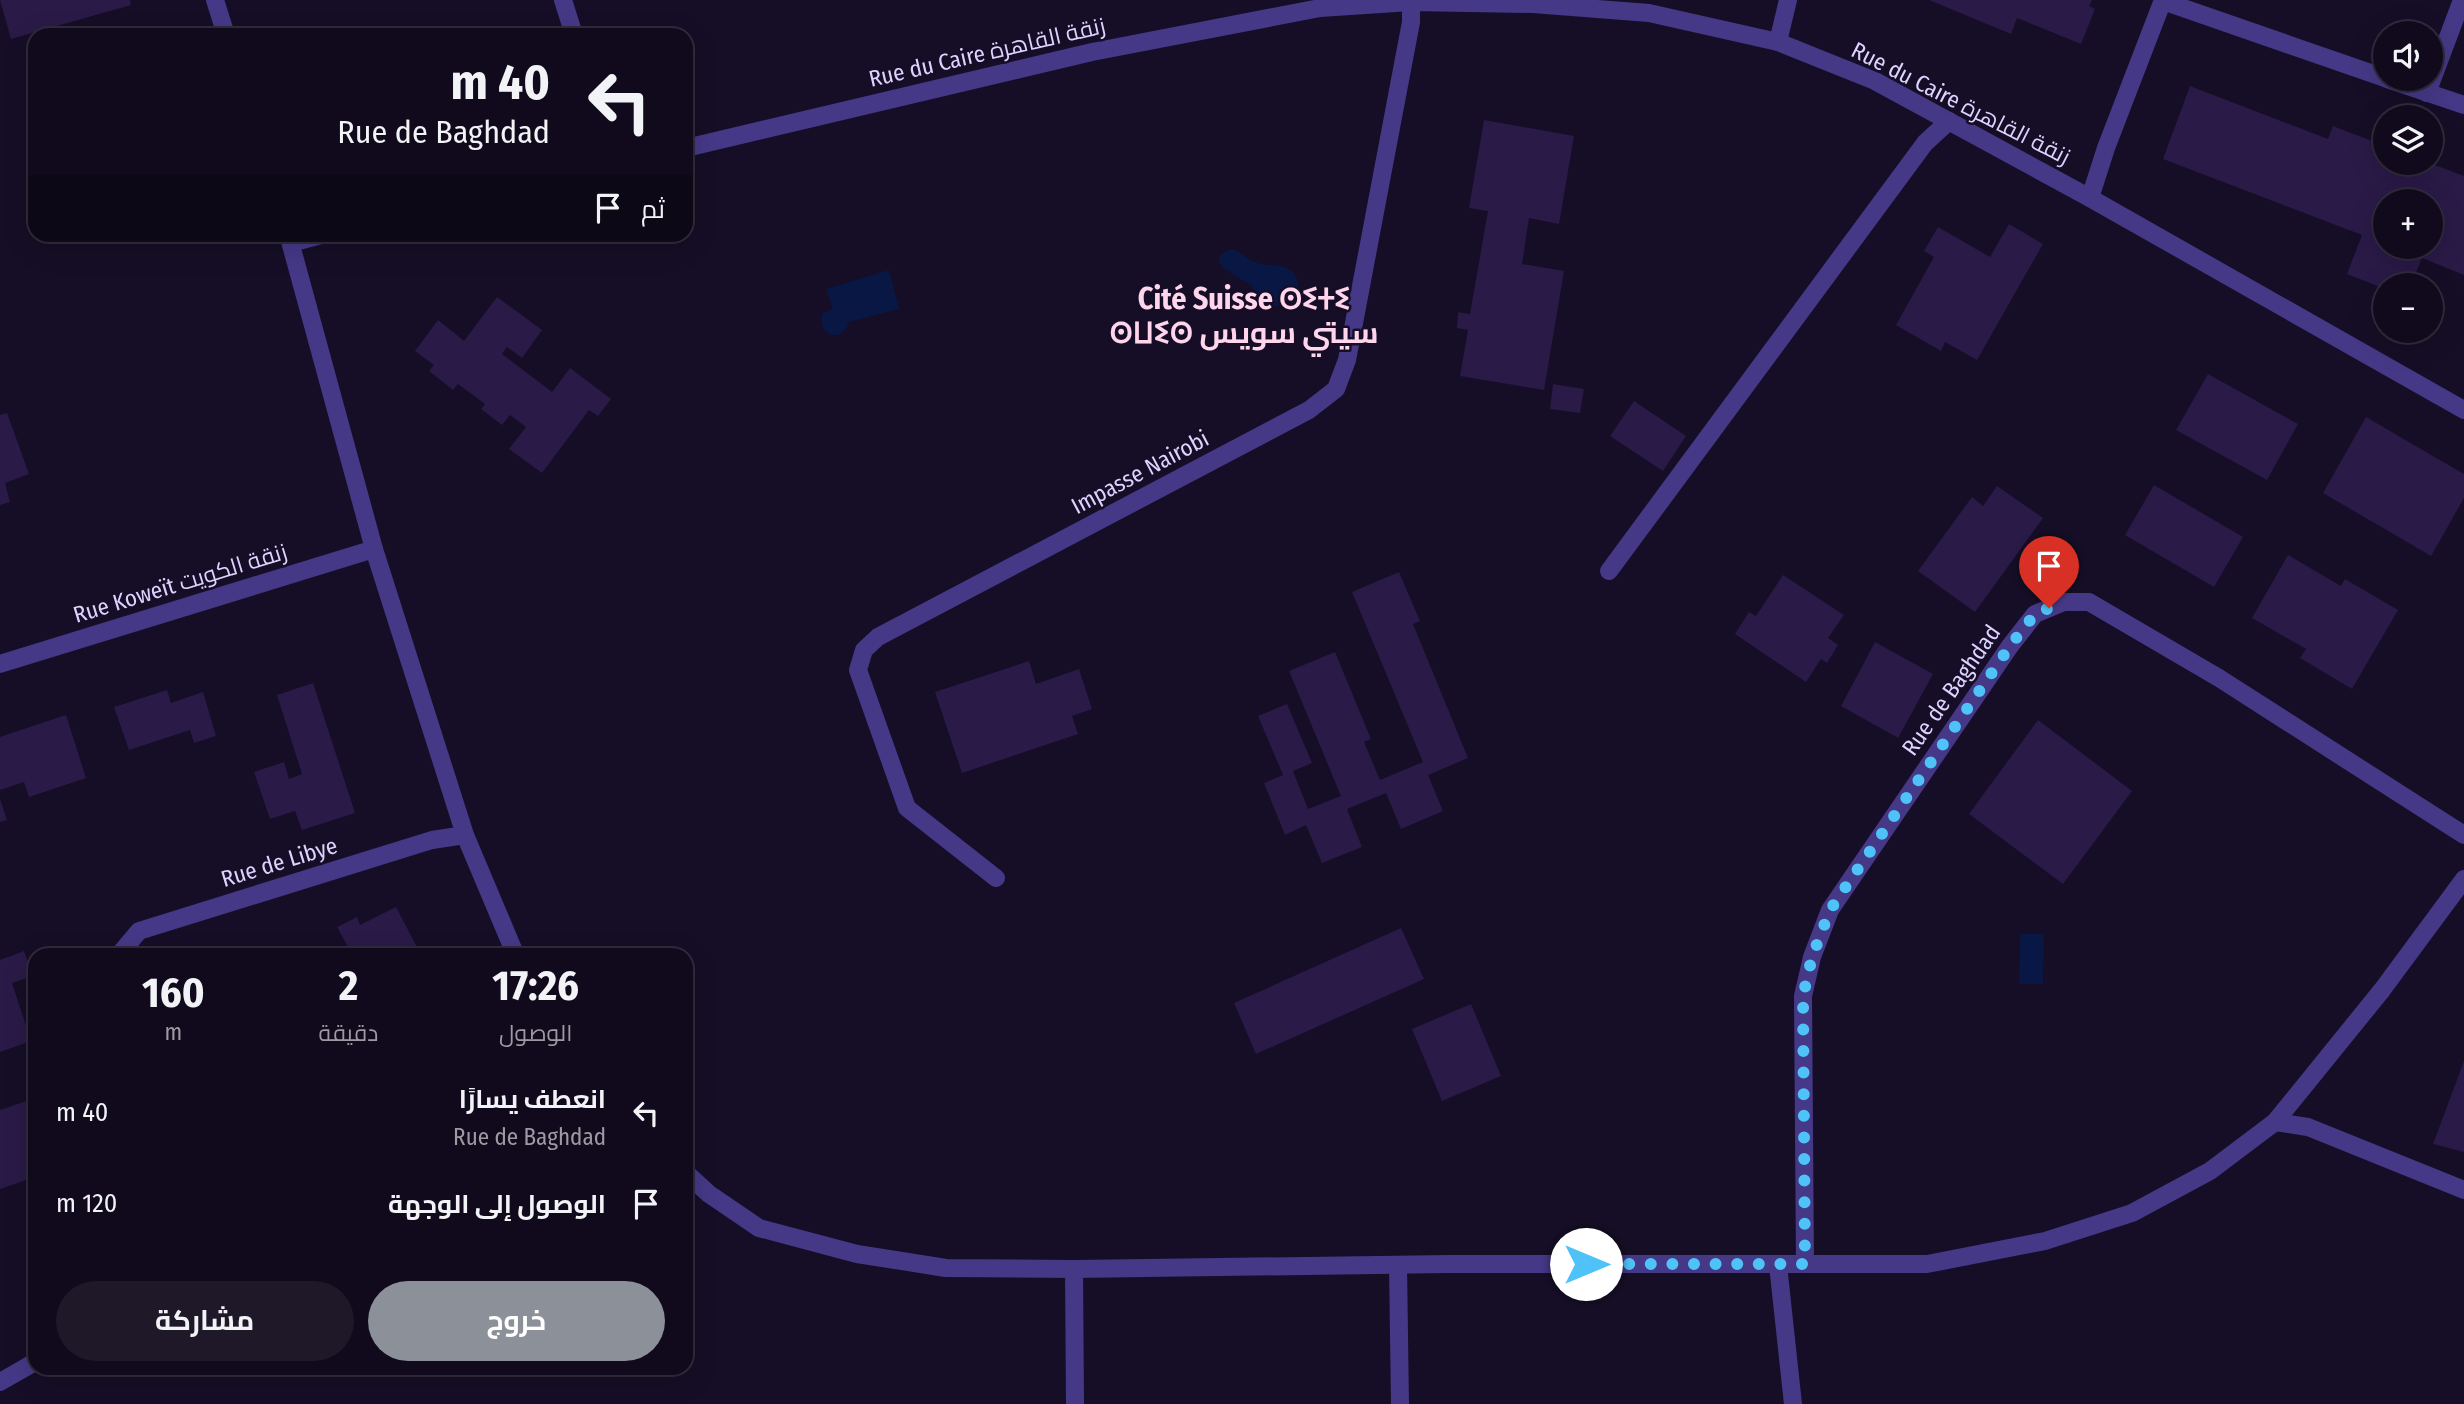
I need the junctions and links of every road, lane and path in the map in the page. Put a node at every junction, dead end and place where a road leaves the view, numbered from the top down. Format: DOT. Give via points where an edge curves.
graph roads {
  1 [pos="215,0"];
  2 [pos="563,0"];
  3 [pos="1788,0"];
  4 [pos="2163,0"];
  5 [pos="2462,0"];
  6 [pos="1411,2"];
  7 [pos="224,28"];
  8 [pos="572,28"];
  9 [pos="1779,42"];
  10 [pos="2373,73"];
  11 [pos="2422,91"];
  12 [pos="2427,93"];
  13 [pos="2464,106"];
  14 [pos="1950,121"];
  15 [pos="693,146"];
  16 [pos="2090,198"];
  17 [pos="290,242"];
  18 [pos="2464,410"];
  19 [pos="374,549"];
  20 [pos="1609,571"];
  21 [pos="0,664"];
  22 [pos="465,835"];
  23 [pos="2464,835"];
  24 [pos="996,878"];
  25 [pos="2464,879"];
  26 [pos="125,948"];
  27 [pos="513,948"];
  28 [pos="2276,1122"];
  29 [pos="693,1179"];
  30 [pos="2464,1190"];
  31 [pos="1805,1264"];
  32 [pos="1398,1265"];
  33 [pos="1777,1265"];
  34 [pos="1074,1269"];
  35 [pos="28,1366"];
  36 [pos="0,1382"];
  37 [pos="1075,1404"];
  38 [pos="1400,1404"];
  39 [pos="1793,1404"];
  1 -- 7 [label="street"];
  2 -- 8 [label="street"];
  3 -- 9 [label="street"];
  4 -- 10 [label="street"];
  4 -- 16 [label="street"];
  5 -- 12 [label="street"];
  6 -- 9 [label="street, Rue du Caire زنقة القاهرة" via="1533,4 1649,13"];
  6 -- 15 [label="street, Rue du Caire زنقة القاهرة" via="1320,8 1155,39"];
  6 -- 24 [label="street, Impasse Nairobi" via="1411,22 1347,360 1336,389 1309,411 878,637 864,650 858,670 907,808"];
  9 -- 14 [label="street, Rue du Caire زنقة القاهرة" via="1875,81"];
  11 -- 12 [label="street"];
  12 -- 13 [label="street"];
  14 -- 16 [label="street, Rue du Caire زنقة القاهرة"];
  14 -- 20 [label="street" via="1925,143"];
  16 -- 18 [label="street, Rue du Caire زنقة القاهرة"];
  17 -- 19 [label="street"];
  19 -- 21 [label="street, Rue Koweït زنقة الكويت"];
  19 -- 22 [label="street"];
  22 -- 26 [label="street, Rue de Libye" via="432,840 139,931"];
  22 -- 27 [label="street"];
  23 -- 31 [label="street, Rue de Baghdad" via="2219,678 2089,602 2064,602 2035,614 1830,910 1812,957 1803,996"];
  25 -- 28 [label="street"];
  28 -- 30 [label="street" via="2308,1127"];
  28 -- 31 [label="street" via="2210,1171 2132,1213 2045,1241 1927,1264"];
  29 -- 34 [label="street" via="759,1228 857,1254 946,1268"];
  31 -- 33 [label="street"];
  32 -- 33 [label="street"];
  32 -- 34 [label="street"];
  32 -- 38 [label="street"];
  33 -- 39 [label="street"];
  34 -- 37 [label="street"];
  35 -- 36 [label="street"];
}
